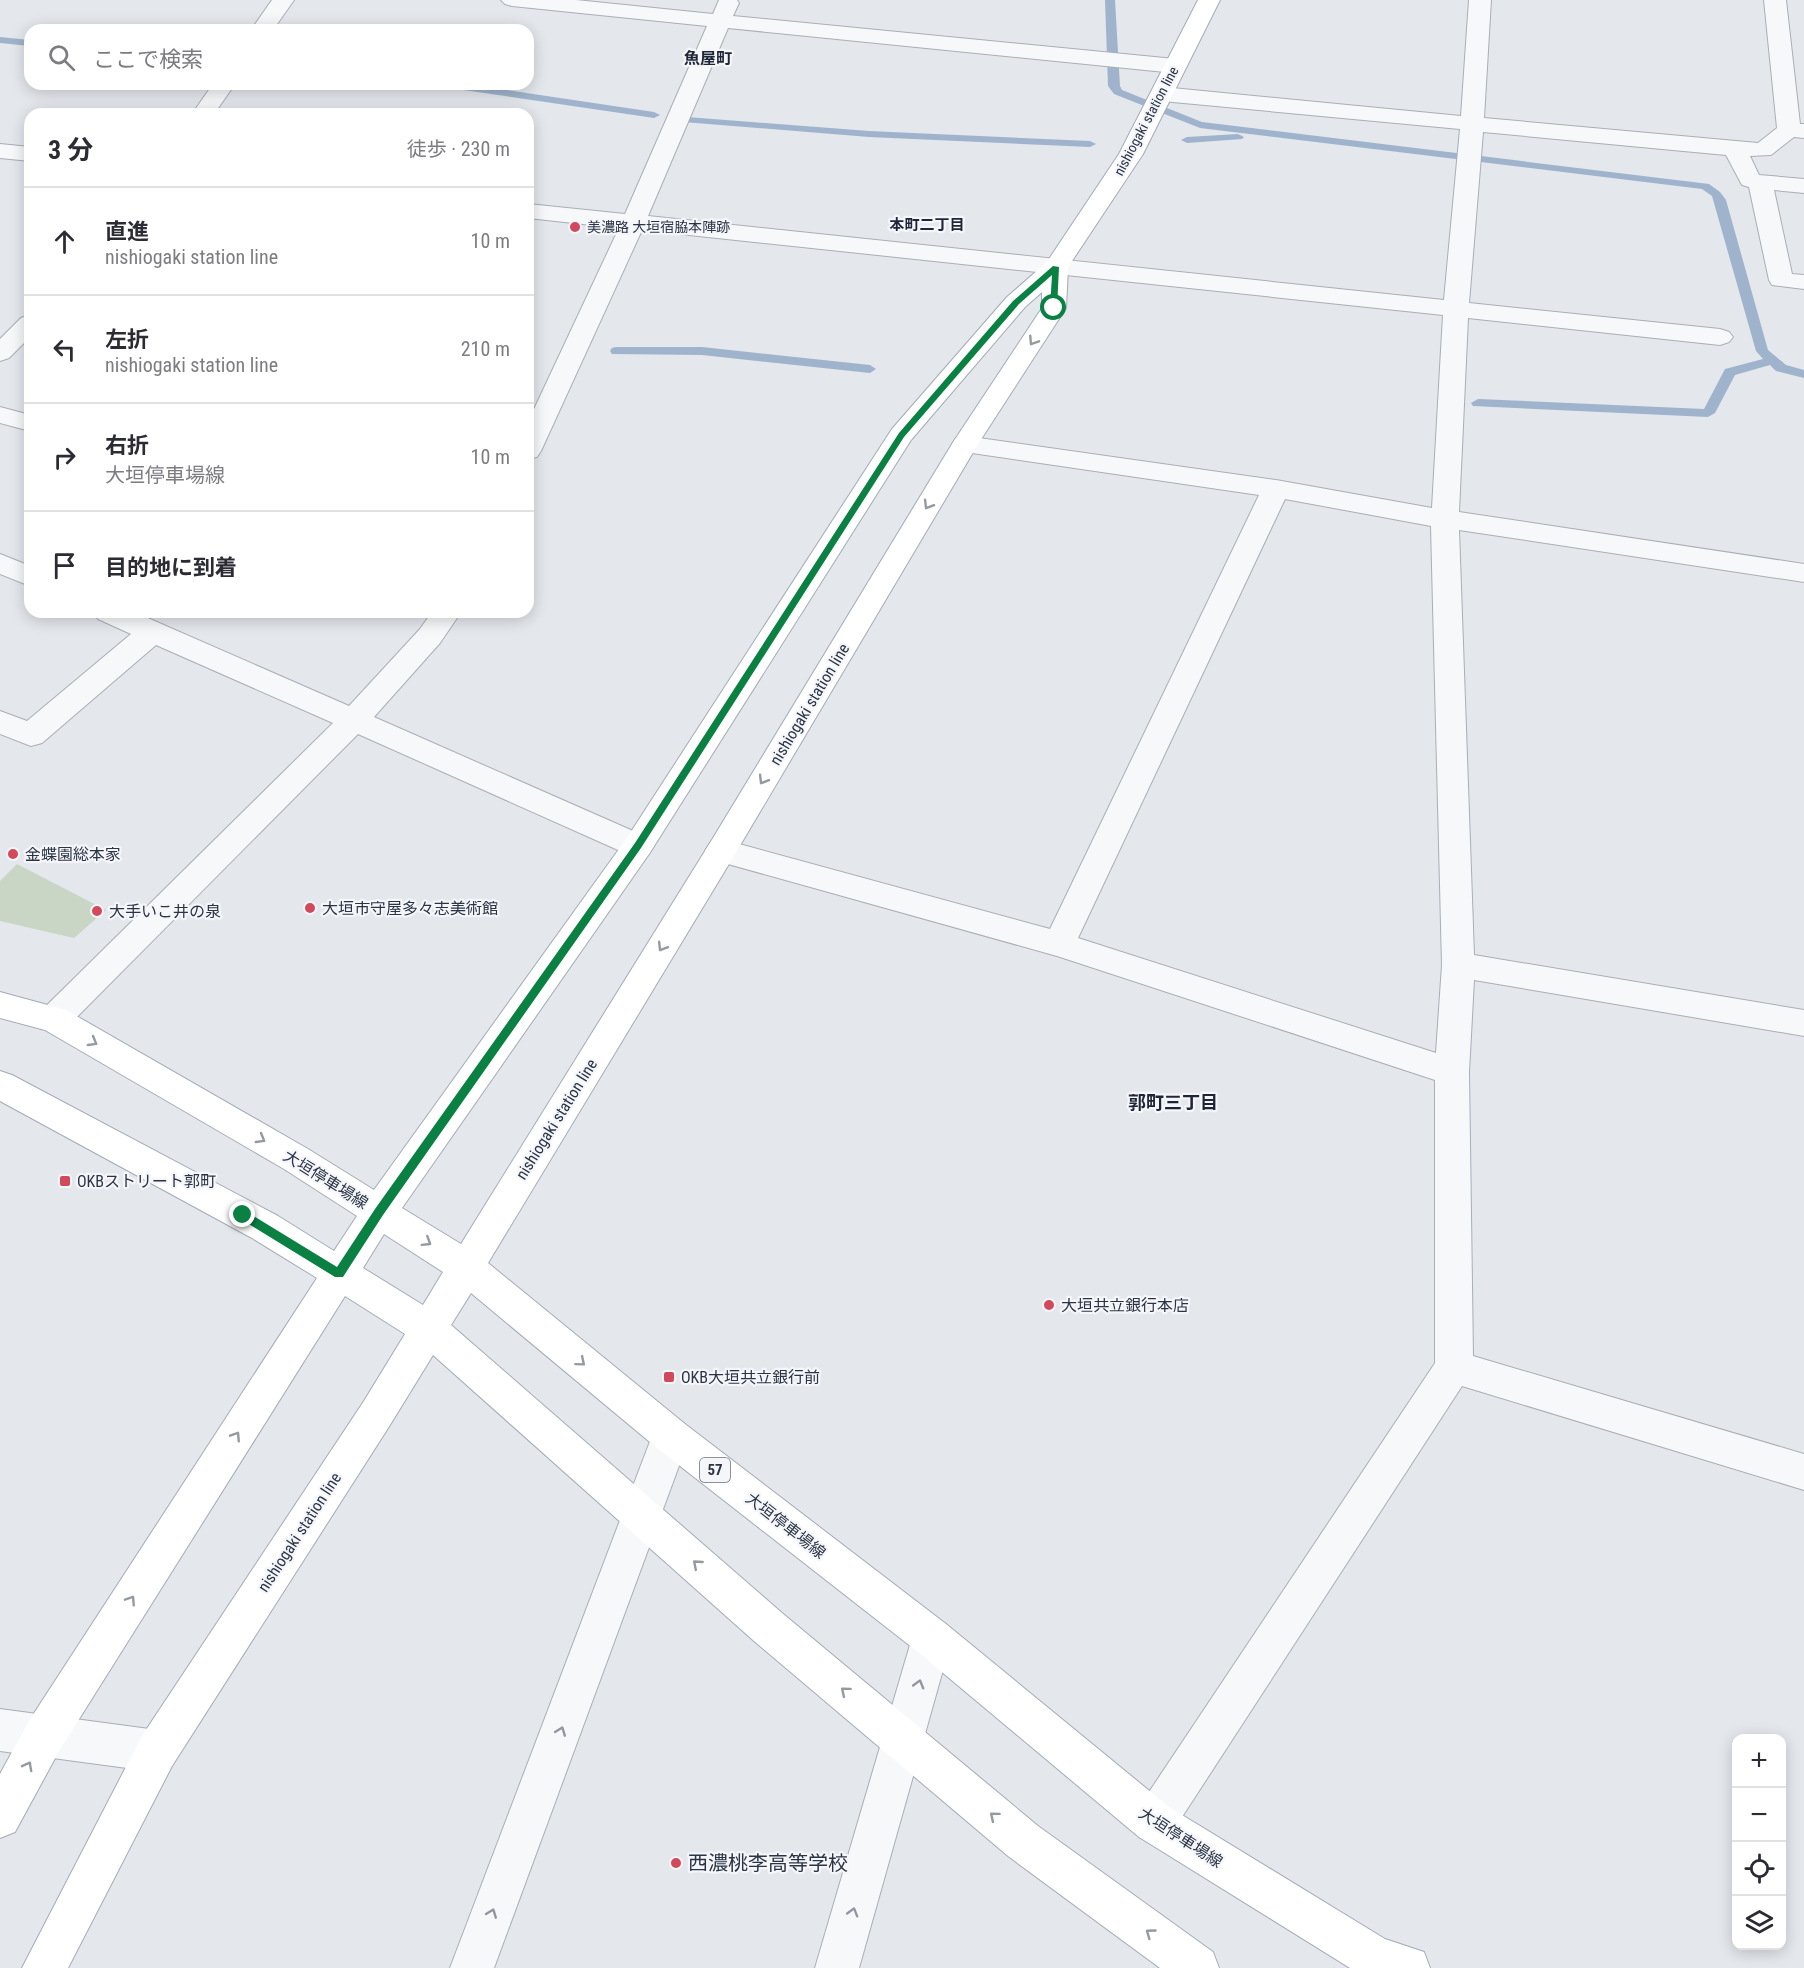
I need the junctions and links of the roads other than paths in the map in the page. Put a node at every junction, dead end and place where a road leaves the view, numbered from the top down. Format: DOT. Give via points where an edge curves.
graph roads {
  1 [pos="283,0"];
  2 [pos="512,0"];
  3 [pos="729,0"];
  4 [pos="1209,0"];
  5 [pos="1480,0"];
  6 [pos="1776,0"];
  7 [pos="720,21"];
  8 [pos="266,24"];
  9 [pos="1175,66"];
  10 [pos="220,90"];
  11 [pos="1162,94"];
  12 [pos="207,108"];
  13 [pos="1472,123"];
  14 [pos="1796,131"];
  15 [pos="1735,149"];
  16 [pos="0,151"];
  17 [pos="24,153"];
  18 [pos="1760,182"];
  19 [pos="1804,186"];
  20 [pos="534,212"];
  21 [pos="633,223"];
  22 [pos="1056,267"];
  23 [pos="1804,282"];
  24 [pos="1456,309"];
  25 [pos="24,329"];
  26 [pos="1720,337"];
  27 [pos="0,353"];
  28 [pos="0,415"];
  29 [pos="24,421"];
  30 [pos="534,438"];
  31 [pos="965,444"];
  32 [pos="1276,489"];
  33 [pos="1445,519"];
  34 [pos="0,563"];
  35 [pos="1804,573"];
  36 [pos="24,574"];
  37 [pos="121,618"];
  38 [pos="443,618"];
  39 [pos="152,632"];
  40 [pos="354,720"];
  41 [pos="0,722"];
  42 [pos="638,846"];
  43 [pos="721,851"];
  44 [pos="1059,944"];
  45 [pos="1458,965"];
  46 [pos="0,1005"];
  47 [pos="54,1019"];
  48 [pos="1804,1023"];
  49 [pos="1452,1072"];
  50 [pos="0,1086"];
  51 [pos="379,1212"];
  52 [pos="466,1267"];
  53 [pos="339,1274"];
  54 [pos="428,1328"];
  55 [pos="1454,1367"];
  56 [pos="671,1436"];
  57 [pos="1804,1472"];
  58 [pos="642,1516"];
  59 [pos="932,1638"];
  60 [pos="0,1730"];
  61 [pos="44,1736"];
  62 [pos="903,1740"];
  63 [pos="157,1751"];
  64 [pos="0,1817"];
  65 [pos="1154,1822"];
  66 [pos="1385,1965"];
  67 [pos="44,1968"];
  68 [pos="472,1968"];
  69 [pos="837,1968"];
  70 [pos="1197,1968"];
  1 -- 8 [label="street"];
  2 -- 7 [label="street"];
  3 -- 7 [label="street"];
  4 -- 9 [label="main road, nishiogaki station line"];
  5 -- 13 [label="street"];
  6 -- 14 [label="street"];
  7 -- 9 [label="street"];
  7 -- 21 [label="street"];
  9 -- 11 [label="main road, nishiogaki station line"];
  10 -- 12 [label="street"];
  11 -- 13 [label="street"];
  11 -- 22 [label="main road, nishiogaki station line" via="1131,154"];
  13 -- 15 [label="street"];
  13 -- 24 [label="street"];
  14 -- 15 [label="street" via="1763,150"];
  15 -- 18 [label="street" via="1750,180"];
  16 -- 17 [label="street"];
  18 -- 19 [label="street"];
  18 -- 23 [label="street" via="1781,280"];
  20 -- 21 [label="street"];
  21 -- 22 [label="street"];
  21 -- 30 [label="street"];
  22 -- 24 [label="street"];
  22 -- 31 [label="main road, nishiogaki station line, one-way" via="1054,308"];
  22 -- 42 [label="main road, nishiogaki station line" via="1016,302 901,435"];
  24 -- 26 [label="street"];
  24 -- 33 [label="street"];
  25 -- 27 [label="street"];
  28 -- 29 [label="street"];
  31 -- 32 [label="street"];
  31 -- 43 [label="main road, nishiogaki station line, one-way"];
  32 -- 33 [label="street"];
  32 -- 44 [label="street"];
  33 -- 35 [label="street"];
  33 -- 45 [label="street"];
  34 -- 36 [label="street"];
  37 -- 39 [label="street"];
  38 -- 40 [label="street"];
  39 -- 40 [label="street"];
  39 -- 41 [label="street" via="31,735"];
  40 -- 42 [label="street"];
  40 -- 47 [label="street"];
  42 -- 51 [label="main road, nishiogaki station line"];
  43 -- 44 [label="street"];
  43 -- 52 [label="main road, nishiogaki station line, one-way"];
  44 -- 49 [label="street"];
  45 -- 48 [label="street"];
  45 -- 49 [label="street"];
  46 -- 47 [label="main road, 大垣停車場線 / 57"];
  47 -- 51 [label="main road, 大垣停車場線 / 57, one-way" via="296,1159"];
  49 -- 55 [label="street"];
  50 -- 53 [label="main road" via="250,1219"];
  51 -- 52 [label="main road, 大垣停車場線 / 57, one-way"];
  51 -- 53 [label="main road, nishiogaki station line"];
  52 -- 54 [label="main road, nishiogaki station line"];
  52 -- 56 [label="main road, 大垣停車場線 / 57, one-way"];
  53 -- 54 [label="main road"];
  61 -- 53 [label="main road, nishiogaki station line, one-way"];
  54 -- 58 [label="main road"];
  54 -- 63 [label="main road, nishiogaki station line"];
  55 -- 57 [label="street"];
  55 -- 65 [label="street"];
  56 -- 58 [label="street"];
  56 -- 59 [label="main road, 大垣停車場線 / 57"];
  62 -- 58 [label="main road, one-way"];
  68 -- 58 [label="street, one-way"];
  62 -- 59 [label="street, one-way"];
  59 -- 65 [label="main road, 大垣停車場線 / 57"];
  60 -- 61 [label="street"];
  61 -- 63 [label="street"];
  64 -- 61 [label="main road, nishiogaki station line, one-way"];
  69 -- 62 [label="street, one-way"];
  70 -- 62 [label="main road, one-way" via="1023,1841"];
  63 -- 67 [label="main road, nishiogaki station line"];
  65 -- 66 [label="main road, 大垣停車場線 / 57"];
}
